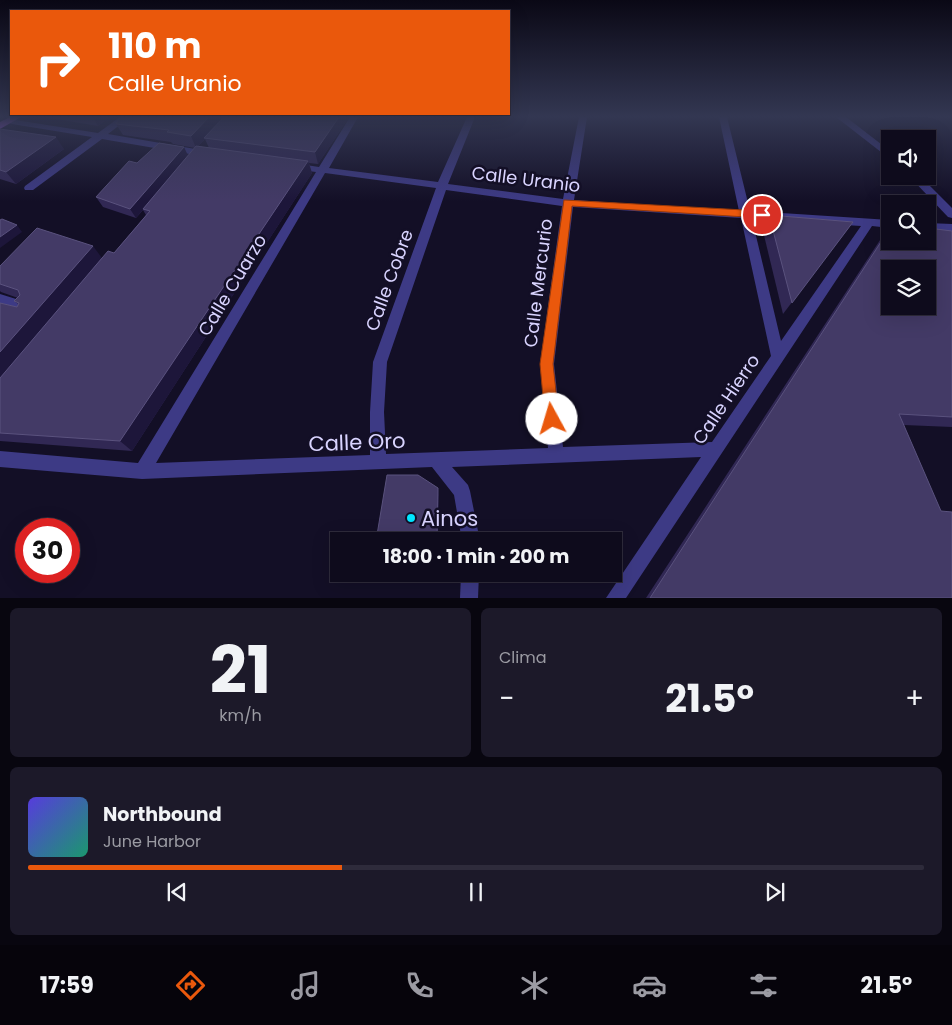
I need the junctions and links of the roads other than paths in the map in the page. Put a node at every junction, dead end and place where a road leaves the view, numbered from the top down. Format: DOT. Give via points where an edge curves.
graph roads {
  1 [pos="87,145"];
  2 [pos="137,145"];
  3 [pos="207,145"];
  4 [pos="337,145"];
  5 [pos="459,145"];
  6 [pos="578,145"];
  7 [pos="729,145"];
  8 [pos="218,156"];
  9 [pos="196,157"];
  10 [pos="284,165"];
  11 [pos="322,170"];
  12 [pos="923,185"];
  13 [pos="442,186"];
  14 [pos="29,188"];
  15 [pos="568,203"];
  16 [pos="744,213"];
  17 [pos="952,214"];
  18 [pos="868,222"];
  19 [pos="881,223"];
  20 [pos="936,227"];
  21 [pos="952,228"];
  22 [pos="0,300"];
  23 [pos="25,306"];
  24 [pos="778,356"];
  25 [pos="715,449"];
  26 [pos="556,455"];
  27 [pos="0,459"];
  28 [pos="436,460"];
  29 [pos="378,462"];
  30 [pos="142,471"];
  31 [pos="469,532"];
  32 [pos="470,582"];
  33 [pos="469,598"];
  34 [pos="615,598"];
  1 -- 14 [label="street"];
  2 -- 9 [label="street"];
  3 -- 9 [label="street"];
  4 -- 11 [label="street, Calle Cuarzo"];
  5 -- 13 [label="street, Calle Cobre"];
  6 -- 15 [label="street, Calle Mercurio"];
  7 -- 16 [label="street"];
  8 -- 9 [label="street"];
  10 -- 11 [label="street, Calle Uranio"];
  11 -- 13 [label="street, Calle Uranio"];
  11 -- 30 [label="street, Calle Cuarzo"];
  12 -- 17 [label="street"];
  13 -- 15 [label="street, Calle Uranio"];
  13 -- 29 [label="street, Calle Cobre" via="380,362"];
  15 -- 16 [label="street, Calle Uranio"];
  15 -- 26 [label="street, Calle Mercurio" via="546,364"];
  16 -- 18 [label="street, Calle Uranio"];
  16 -- 24 [label="street"];
  18 -- 19 [label="street, Calle Uranio"];
  18 -- 24 [label="street, Calle Hierro"];
  20 -- 21 [label="street"];
  22 -- 23 [label="street"];
  24 -- 25 [label="street, Calle Hierro"];
  25 -- 26 [label="street, Calle Oro"];
  25 -- 34 [label="street, Calle Hierro"];
  26 -- 28 [label="street, Calle Oro"];
  27 -- 30 [label="street, Calle Oro"];
  28 -- 29 [label="street, Calle Oro"];
  28 -- 31 [label="street" via="462,491"];
  29 -- 30 [label="street, Calle Oro"];
  32 -- 33 [label="street"];
}
